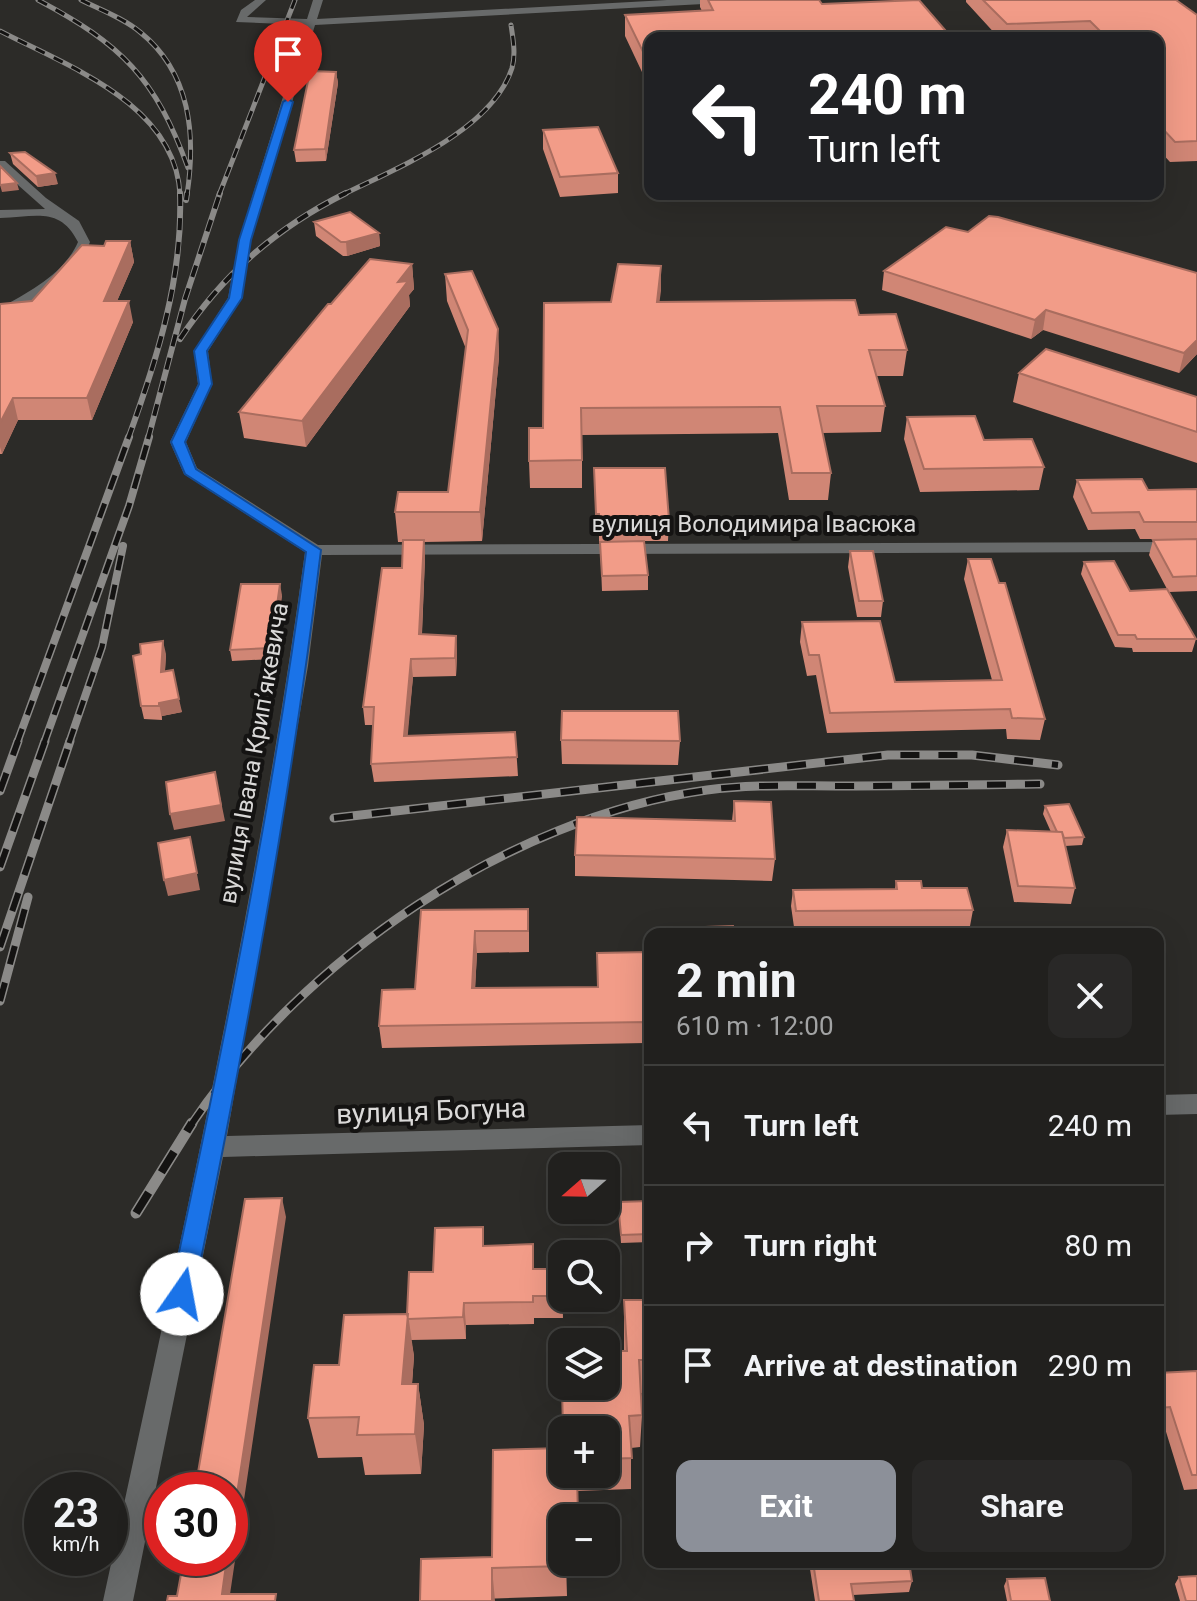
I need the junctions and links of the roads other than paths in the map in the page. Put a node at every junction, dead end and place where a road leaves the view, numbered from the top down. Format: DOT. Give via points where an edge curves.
graph roads {
  1 [pos="261,0"];
  2 [pos="318,0"];
  3 [pos="722,0"];
  4 [pos="313,22"];
  5 [pos="1,164"];
  6 [pos="57,212"];
  7 [pos="0,214"];
  8 [pos="0,314"];
  9 [pos="1195,547"];
  10 [pos="314,550"];
  11 [pos="1197,1104"];
  12 [pos="1164,1105"];
  13 [pos="644,1135"];
  14 [pos="213,1147"];
  15 [pos="118,1601"];
  1 -- 4 [label="street" via="240,20"];
  2 -- 4 [label="street"];
  3 -- 4 [label="street"];
  4 -- 10 [label="street" via="245,240 235,298 201,351 205,384 178,442 190,471"];
  5 -- 6 [label="street"];
  6 -- 7 [label="street"];
  6 -- 8 [label="street" via="80,230 82,249 44,287"];
  9 -- 10 [label="street, вулиця Володимира Івасюка"];
  10 -- 14 [label="street, вулиця Івана Крипʼякевича" via="299,666"];
  11 -- 12 [label="street"];
  13 -- 14 [label="street, вулиця Богуна"];
  14 -- 15 [label="street, вулиця Івана Крипʼякевича"];
}
